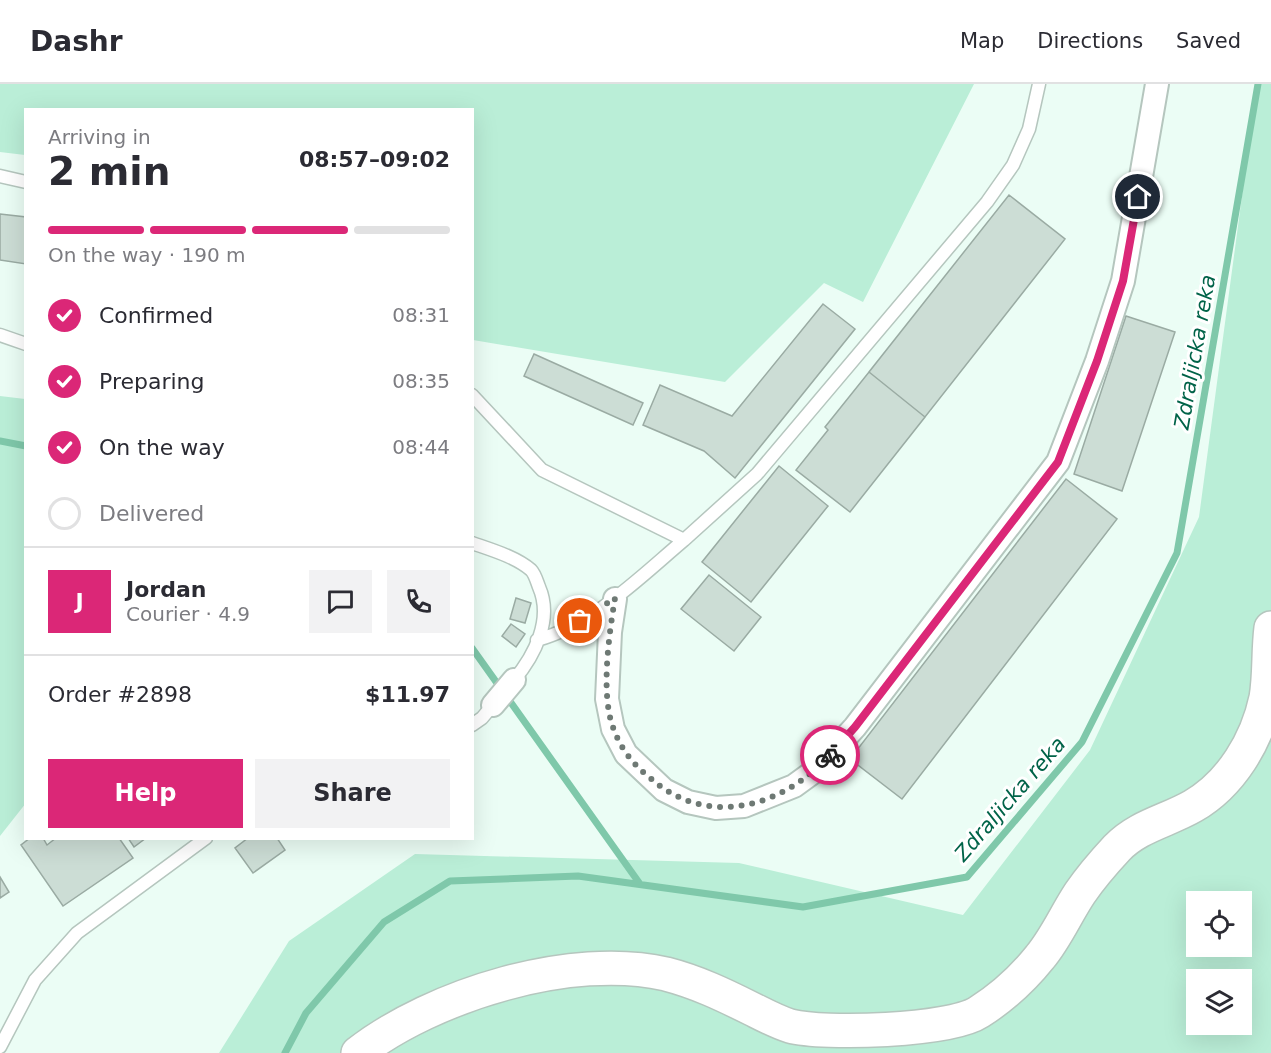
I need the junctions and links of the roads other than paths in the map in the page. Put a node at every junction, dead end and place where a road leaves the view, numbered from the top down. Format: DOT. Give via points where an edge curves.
graph roads {
  1 [pos="1039,84"];
  2 [pos="1157,84"];
  3 [pos="0,176"];
  4 [pos="24,182"];
  5 [pos="0,335"];
  6 [pos="24,343"];
  7 [pos="474,397"];
  8 [pos="684,540"];
  9 [pos="474,544"];
  10 [pos="615,598"];
  11 [pos="1271,628"];
  12 [pos="537,640"];
  13 [pos="514,680"];
  14 [pos="494,705"];
  15 [pos="474,724"];
  16 [pos="203,840"];
  17 [pos="0,1047"];
  18 [pos="358,1053"];
  1 -- 8 [label="lane" via="1029,129 1013,165 987,202 757,474"];
  2 -- 10 [label="street" via="1123,281 1058,462 855,727 816,770 794,786 744,806 716,808 688,802 663,790 626,754 613,729 607,699"];
  3 -- 4 [label="lane"];
  5 -- 6 [label="lane"];
  7 -- 8 [label="lane" via="542,470"];
  8 -- 10 [label="lane"];
  9 -- 12 [label="lane" via="533,571 544,598 544,625"];
  10 -- 12 [label="lane" via="562,633"];
  11 -- 18 [label="main road" via="1266,697 1260,720 1250,744 1229,775 1191,808 1132,834 1120,845 1079,895 1039,959 977,1014 881,1030 809,1029 788,1026 704,986 664,974 574,971 521,979 468,995 405,1022"];
  12 -- 13 [label="lane" via="524,669"];
  13 -- 14 [label="street"];
  14 -- 15 [label="lane"];
  16 -- 17 [label="lane" via="77,933 35,980"];
}
